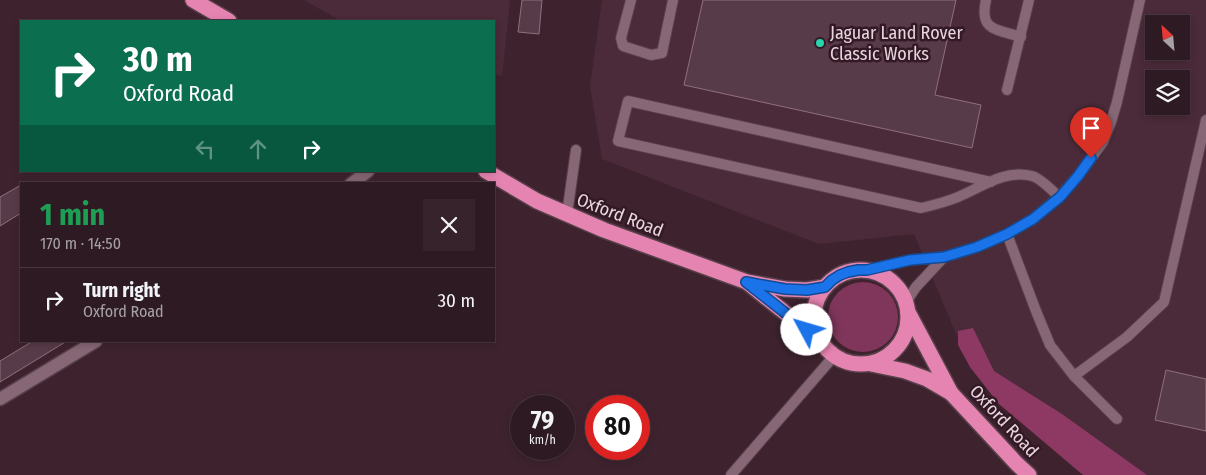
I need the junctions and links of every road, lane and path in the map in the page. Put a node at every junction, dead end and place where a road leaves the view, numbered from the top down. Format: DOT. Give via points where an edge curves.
graph roads {
  1 [pos="192,0"];
  2 [pos="631,0"];
  3 [pos="672,0"];
  4 [pos="986,0"];
  5 [pos="1030,0"];
  6 [pos="1140,0"];
  7 [pos="227,20"];
  8 [pos="1021,37"];
  9 [pos="1007,90"];
  10 [pos="1206,120"];
  11 [pos="576,150"];
  12 [pos="367,172"];
  13 [pos="488,172"];
  14 [pos="354,182"];
  15 [pos="991,182"];
  16 [pos="1060,197"];
  17 [pos="567,214"];
  18 [pos="1007,234"];
  19 [pos="944,257"];
  20 [pos="867,270"];
  21 [pos="746,282"];
  22 [pos="825,287"];
  23 [pos="907,307"];
  24 [pos="819,340"];
  25 [pos="94,342"];
  26 [pos="834,356"];
  27 [pos="871,364"];
  28 [pos="1074,376"];
  29 [pos="951,393"];
  30 [pos="0,400"];
  31 [pos="1117,419"];
  32 [pos="731,475"];
  33 [pos="1029,475"];
  1 -- 7 [label="highway"];
  2 -- 3 [label="lane" via="621,38 623,46 651,55 662,52"];
  4 -- 8 [label="lane" via="986,22 992,28"];
  5 -- 8 [label="lane"];
  6 -- 16 [label="lane" via="1106,136"];
  8 -- 9 [label="lane"];
  10 -- 28 [label="lane" via="1164,302 1128,337"];
  11 -- 17 [label="lane"];
  12 -- 14 [label="street"];
  13 -- 17 [label="highway, Oxford Road" via="537,201"];
  15 -- 15 [label="lane" via="947,202 921,208 618,141 628,101"];
  15 -- 16 [label="lane" via="1001,177 1034,176"];
  16 -- 18 [label="lane" via="1033,219"];
  17 -- 21 [label="highway, Oxford Road"];
  18 -- 19 [label="lane"];
  18 -- 28 [label="lane" via="1050,345"];
  19 -- 20 [label="lane" via="910,260"];
  19 -- 23 [label="lane" via="916,287"];
  20 -- 22 [label="highway" via="840,275"];
  20 -- 23 [label="highway" via="887,277 898,288"];
  21 -- 22 [label="highway, Oxford Road" via="785,289"];
  21 -- 24 [label="highway, Oxford Road"];
  22 -- 24 [label="highway" via="814,313"];
  23 -- 27 [label="highway" via="909,322 900,345 889,356"];
  23 -- 29 [label="highway, Oxford Road"];
  24 -- 26 [label="highway"];
  25 -- 30 [label="street"];
  26 -- 27 [label="highway" via="852,364"];
  26 -- 32 [label="lane"];
  27 -- 29 [label="highway, Oxford Road" via="905,370"];
  28 -- 31 [label="lane"];
  29 -- 33 [label="highway, Oxford Road"];
}
